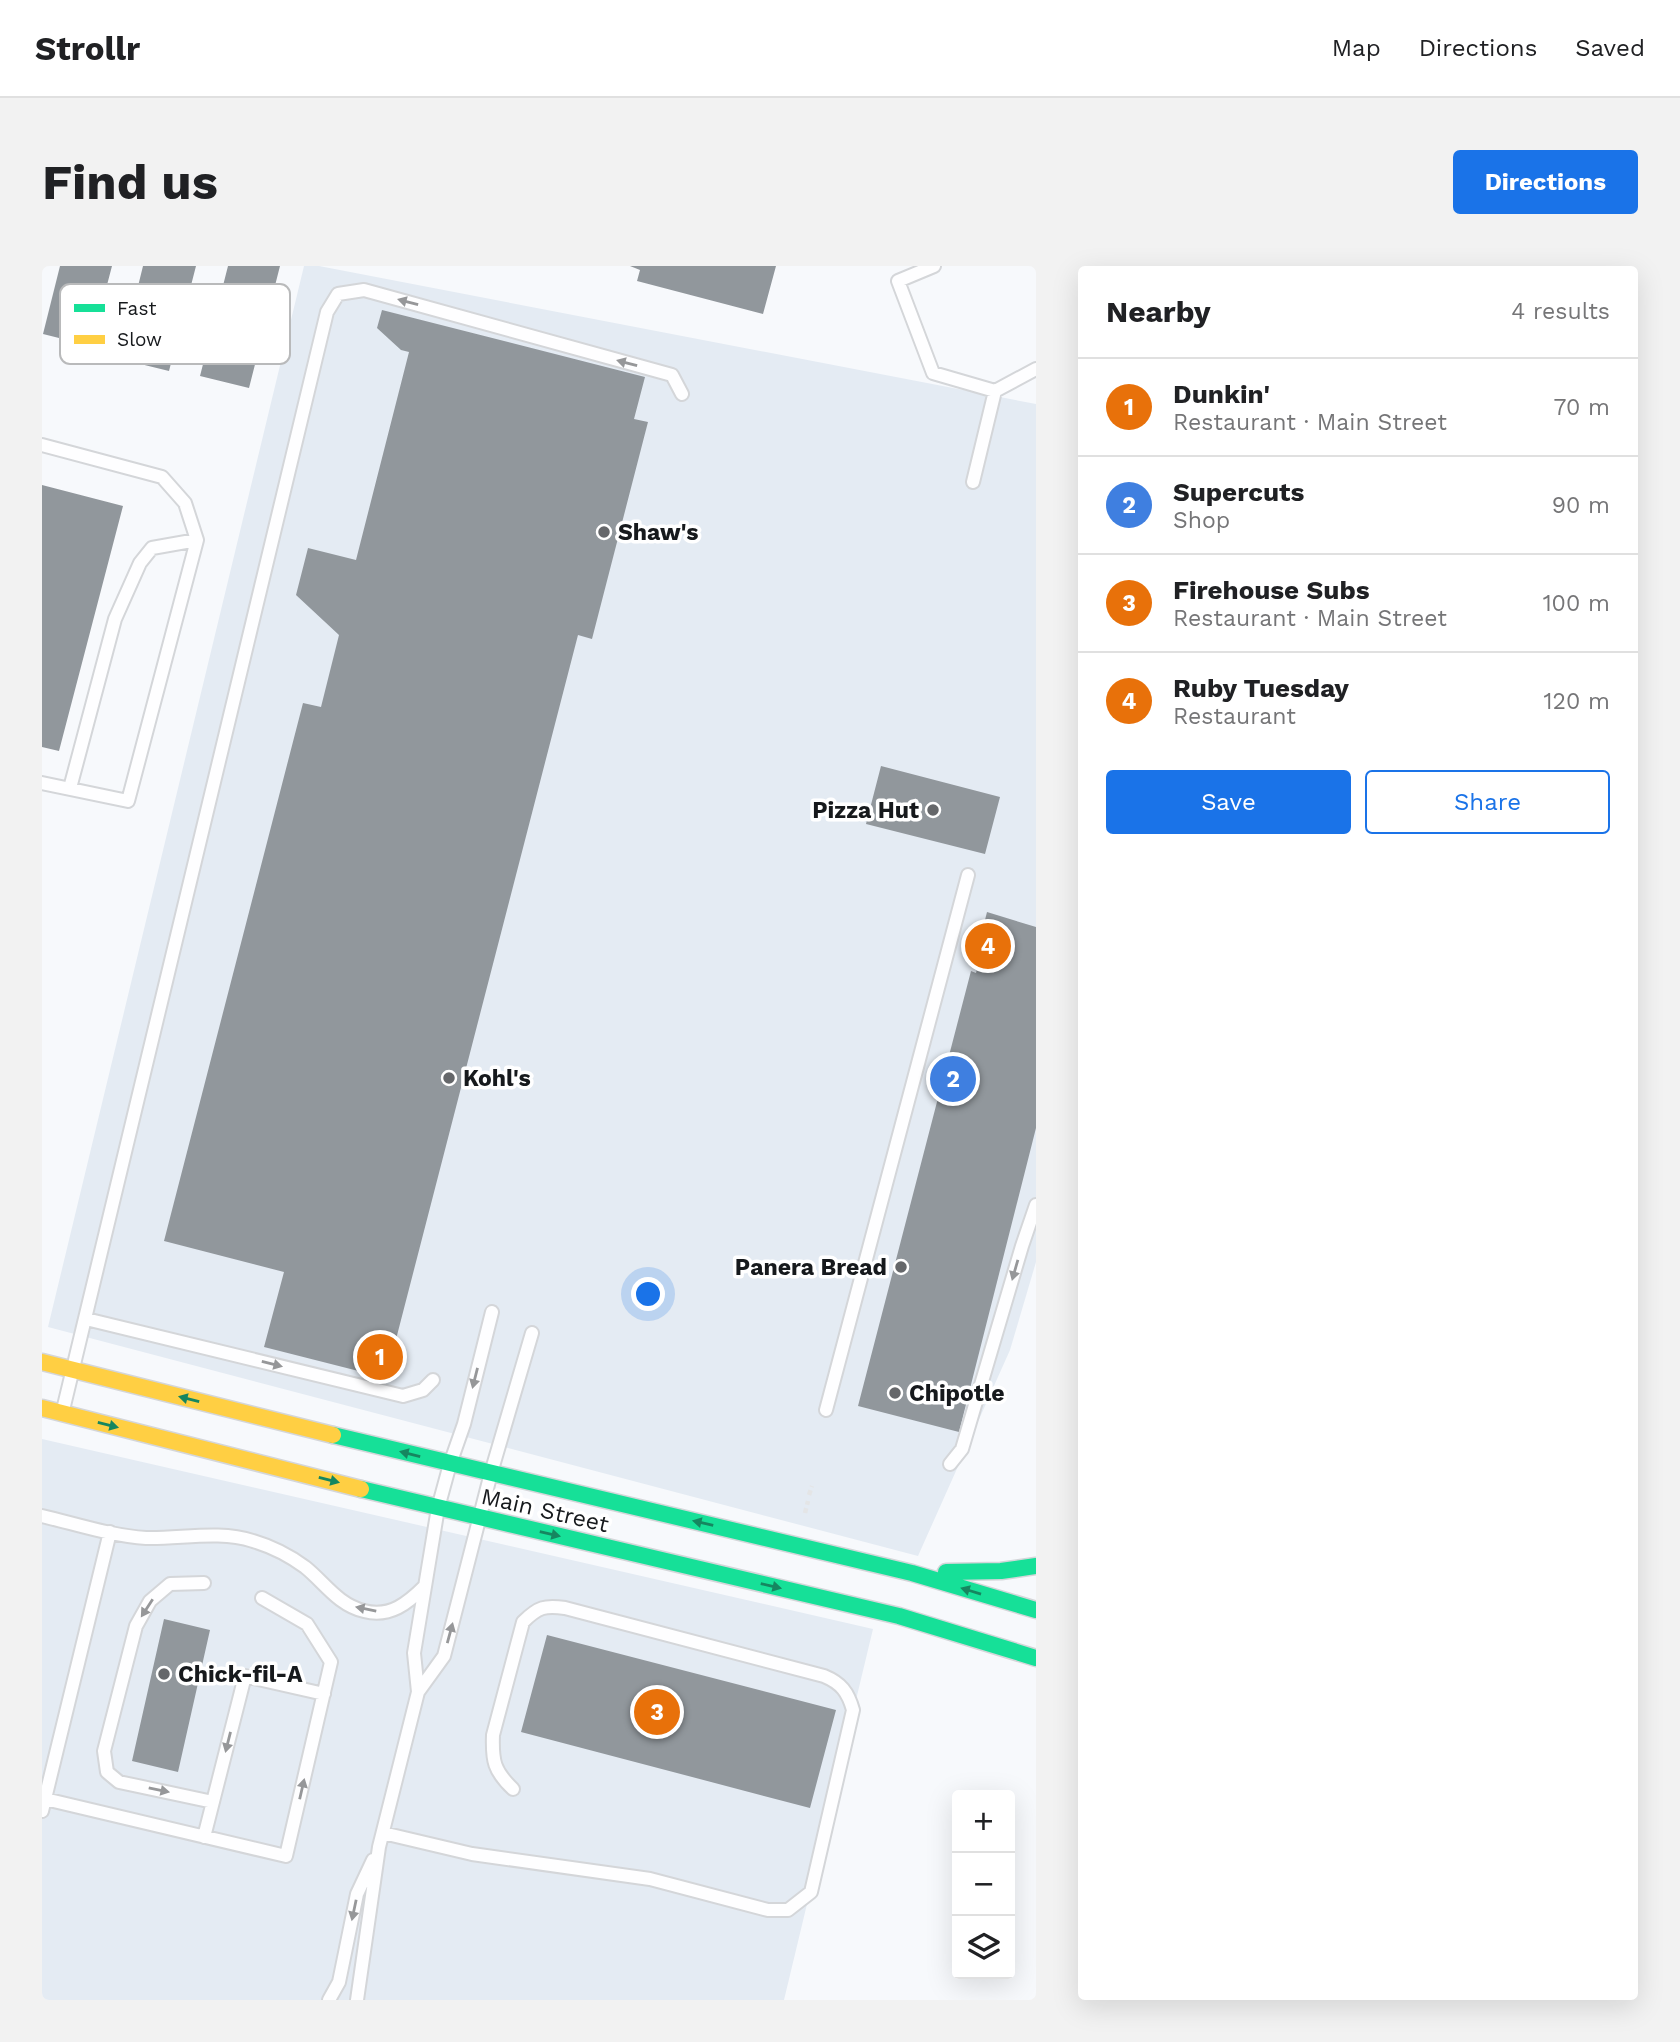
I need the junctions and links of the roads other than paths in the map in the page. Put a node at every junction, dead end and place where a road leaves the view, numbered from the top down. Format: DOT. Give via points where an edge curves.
graph roads {
  1 [pos="934,266"];
  2 [pos="1036,369"];
  3 [pos="995,391"];
  4 [pos="682,394"];
  5 [pos="42,445"];
  6 [pos="974,482"];
  7 [pos="197,540"];
  8 [pos="42,783"];
  9 [pos="70,788"];
  10 [pos="968,875"];
  11 [pos="1036,1205"];
  12 [pos="492,1312"];
  13 [pos="86,1319"];
  14 [pos="532,1333"];
  15 [pos="42,1362"];
  16 [pos="73,1370"];
  17 [pos="433,1381"];
  18 [pos="42,1408"];
  19 [pos="826,1410"];
  20 [pos="62,1414"];
  21 [pos="450,1464"];
  22 [pos="950,1464"];
  23 [pos="491,1473"];
  24 [pos="438,1508"];
  25 [pos="42,1516"];
  26 [pos="480,1518"];
  27 [pos="110,1532"];
  28 [pos="1036,1566"];
  29 [pos="912,1573"];
  30 [pos="204,1583"];
  31 [pos="425,1586"];
  32 [pos="262,1598"];
  33 [pos="1036,1610"];
  34 [pos="1036,1658"];
  35 [pos="418,1692"];
  36 [pos="324,1694"];
  37 [pos="513,1789"];
  38 [pos="213,1801"];
  39 [pos="43,1805"];
  40 [pos="383,1833"];
  41 [pos="204,1837"];
  42 [pos="379,1847"];
  43 [pos="329,2000"];
  44 [pos="357,2000"];
  1 -- 3 [label="lane" via="898,281 933,373"];
  2 -- 3 [label="lane"];
  3 -- 6 [label="lane"];
  4 -- 13 [label="lane, one-way" via="672,375 364,290 338,294 327,312"];
  5 -- 7 [label="lane" via="162,477 185,503"];
  7 -- 9 [label="lane" via="152,548 140,563 115,619"];
  7 -- 9 [label="lane" via="128,801"];
  8 -- 9 [label="lane"];
  10 -- 19 [label="lane"];
  11 -- 22 [label="lane, one-way" via="962,1449"];
  12 -- 21 [label="lane, one-way"];
  13 -- 16 [label="lane"];
  13 -- 17 [label="lane, one-way" via="403,1396 423,1391"];
  14 -- 23 [label="lane"];
  15 -- 16 [label="main road, Main Street"];
  16 -- 20 [label="lane"];
  21 -- 16 [label="main road, Main Street, one-way"];
  18 -- 20 [label="main road, Main Street"];
  20 -- 24 [label="main road, Main Street, one-way"];
  21 -- 23 [label="main road, Main Street"];
  21 -- 24 [label="lane"];
  23 -- 26 [label="lane"];
  29 -- 23 [label="main road, Main Street, one-way"];
  24 -- 26 [label="main road, Main Street"];
  24 -- 31 [label="lane"];
  25 -- 27 [label="lane"];
  26 -- 34 [label="main road, Main Street, one-way" via="898,1616"];
  35 -- 26 [label="lane, one-way" via="444,1656"];
  31 -- 27 [label="lane, one-way" via="405,1605 364,1612 343,1602 305,1567 251,1540 229,1536 144,1538"];
  27 -- 39 [label="lane"];
  28 -- 29 [label="main road"];
  33 -- 29 [label="main road, Main Street, one-way"];
  30 -- 38 [label="lane, one-way" via="170,1584 150,1601 136,1626 104,1751 107,1772 119,1782"];
  31 -- 35 [label="lane" via="414,1653"];
  32 -- 36 [label="lane" via="307,1624 331,1662"];
  35 -- 40 [label="lane"];
  36 -- 38 [label="lane, one-way" via="245,1675"];
  41 -- 36 [label="lane, one-way" via="286,1856"];
  37 -- 40 [label="lane" via="497,1773 493,1735 523,1622 547,1605 824,1675 839,1682 853,1710 811,1892 788,1910 768,1910 650,1879 472,1854"];
  38 -- 41 [label="lane"];
  39 -- 41 [label="lane"];
  40 -- 42 [label="lane"];
  42 -- 43 [label="lane, one-way" via="357,1894 339,1982"];
  42 -- 44 [label="lane"];
}
